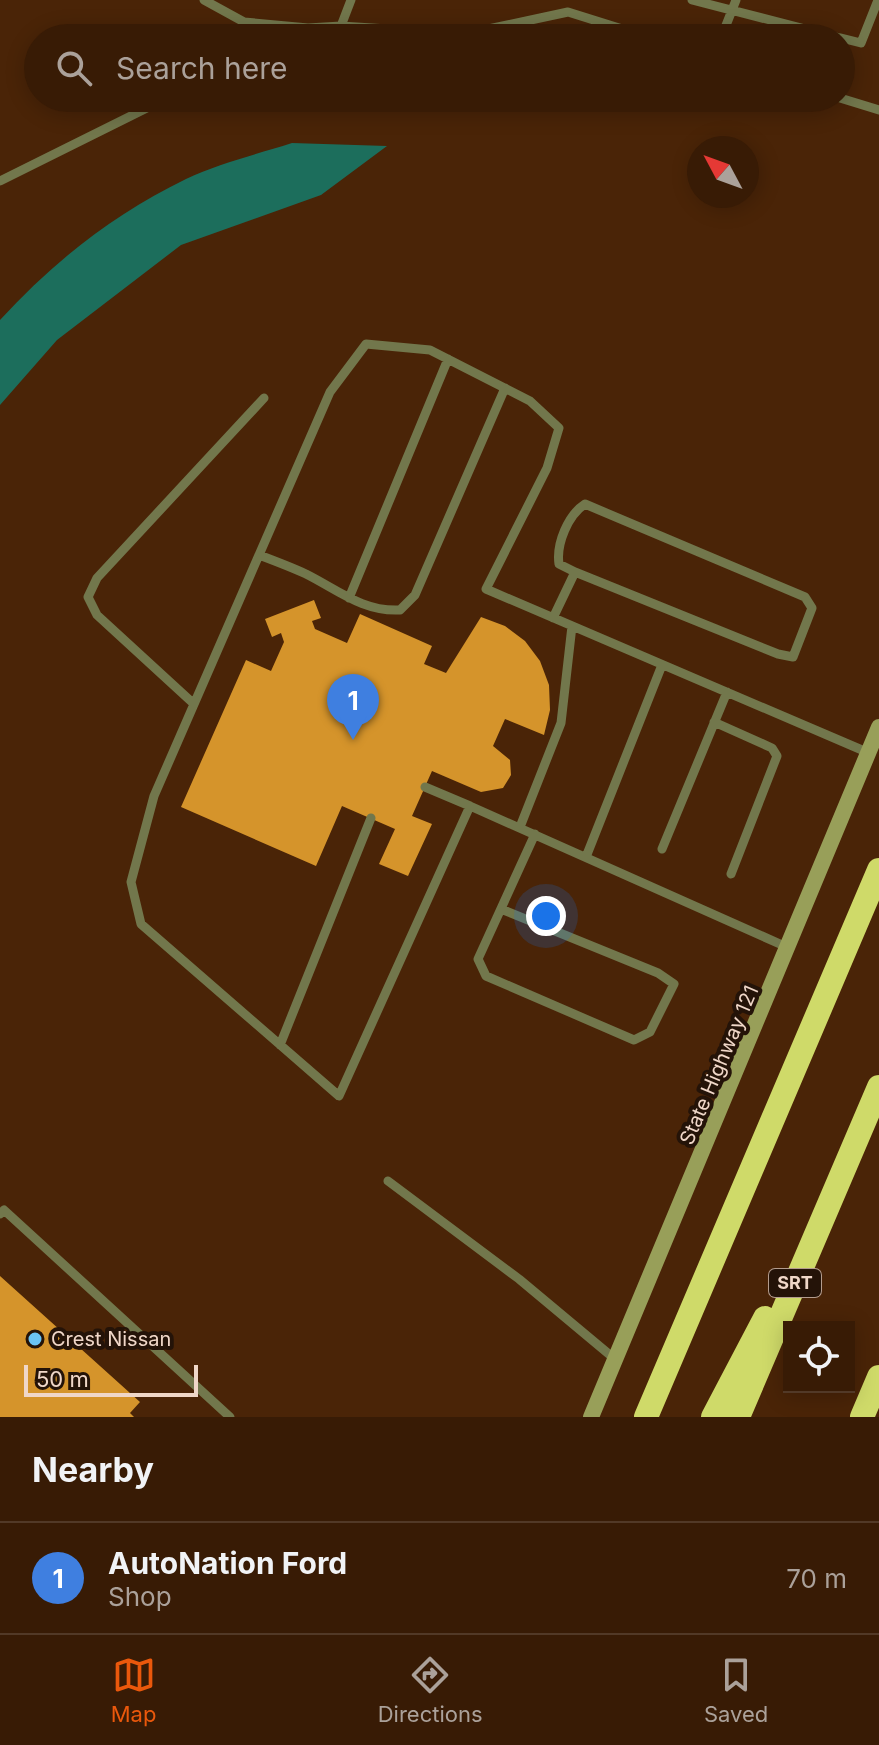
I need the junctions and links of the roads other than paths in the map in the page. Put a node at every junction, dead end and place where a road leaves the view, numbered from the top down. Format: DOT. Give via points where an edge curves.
graph roads {
  1 [pos="204,0"];
  2 [pos="351,0"];
  3 [pos="692,0"];
  4 [pos="736,0"];
  5 [pos="878,0"];
  6 [pos="732,10"];
  7 [pos="265,24"];
  8 [pos="342,24"];
  9 [pos="512,24"];
  10 [pos="606,24"];
  11 [pos="726,24"];
  12 [pos="786,24"];
  13 [pos="855,42"];
  14 [pos="855,103"];
  15 [pos="879,110"];
  16 [pos="139,112"];
  17 [pos="0,181"];
  18 [pos="448,359"];
  19 [pos="505,388"];
  20 [pos="264,398"];
  21 [pos="259,555"];
  22 [pos="575,572"];
  23 [pos="349,598"];
  24 [pos="553,618"];
  25 [pos="572,626"];
  26 [pos="662,665"];
  27 [pos="727,692"];
  28 [pos="194,704"];
  29 [pos="714,722"];
  30 [pos="879,727"];
  31 [pos="869,753"];
  32 [pos="425,787"];
  33 [pos="470,806"];
  34 [pos="371,818"];
  35 [pos="520,827"];
  36 [pos="535,834"];
  37 [pos="662,849"];
  38 [pos="586,857"];
  39 [pos="879,870"];
  40 [pos="731,874"];
  41 [pos="501,909"];
  42 [pos="789,948"];
  43 [pos="280,1045"];
  44 [pos="879,1087"];
  45 [pos="853,1150"];
  46 [pos="388,1181"];
  47 [pos="0,1214"];
  48 [pos="616,1360"];
  49 [pos="879,1377"];
  50 [pos="879,1401"];
  51 [pos="230,1417"];
  52 [pos="591,1417"];
  53 [pos="646,1417"];
  54 [pos="713,1417"];
  55 [pos="738,1417"];
  56 [pos="862,1417"];
  57 [pos="874,1417"];
  1 -- 7 [label="lane" via="244,22"];
  2 -- 8 [label="lane"];
  3 -- 6 [label="lane"];
  4 -- 6 [label="lane"];
  5 -- 13 [label="lane" via="861,43"];
  6 -- 11 [label="lane"];
  6 -- 12 [label="lane"];
  9 -- 10 [label="lane" via="568,12"];
  14 -- 15 [label="lane"];
  16 -- 17 [label="lane"];
  18 -- 19 [label="lane"];
  18 -- 21 [label="lane" via="430,350 366,344 330,392"];
  18 -- 23 [label="lane"];
  19 -- 23 [label="lane" via="415,595 400,610 390,611"];
  19 -- 24 [label="lane" via="530,401 559,428 547,468 486,589"];
  20 -- 28 [label="lane" via="97,578 88,597 97,615"];
  21 -- 23 [label="lane"];
  21 -- 28 [label="lane"];
  22 -- 22 [label="lane" via="559,564 557,552 574,511 585,504 805,597 812,608 793,657"];
  22 -- 24 [label="lane"];
  24 -- 25 [label="lane"];
  25 -- 26 [label="lane"];
  25 -- 35 [label="lane" via="561,723"];
  26 -- 27 [label="lane"];
  26 -- 38 [label="lane"];
  27 -- 29 [label="lane"];
  27 -- 31 [label="lane"];
  28 -- 43 [label="lane" via="154,796 131,882 141,924"];
  29 -- 37 [label="lane"];
  29 -- 40 [label="lane" via="772,748 777,756"];
  30 -- 31 [label="main road, State Highway 121"];
  31 -- 42 [label="main road, State Highway 121"];
  32 -- 33 [label="lane"];
  33 -- 35 [label="lane"];
  33 -- 43 [label="lane" via="339,1096"];
  34 -- 43 [label="lane"];
  35 -- 36 [label="lane"];
  36 -- 38 [label="lane"];
  36 -- 41 [label="lane"];
  38 -- 42 [label="lane"];
  39 -- 53 [label="highway"];
  41 -- 41 [label="lane" via="478,959 486,976 634,1040 650,1032 674,984"];
  42 -- 48 [label="main road, State Highway 121"];
  44 -- 45 [label="highway, SRT"];
  45 -- 54 [label="highway"];
  45 -- 55 [label="highway, SRT"];
  46 -- 48 [label="lane"];
  47 -- 51 [label="lane" via="4,1210"];
  48 -- 52 [label="main road, State Highway 121"];
  49 -- 56 [label="highway"];
  50 -- 57 [label="highway"];
}
